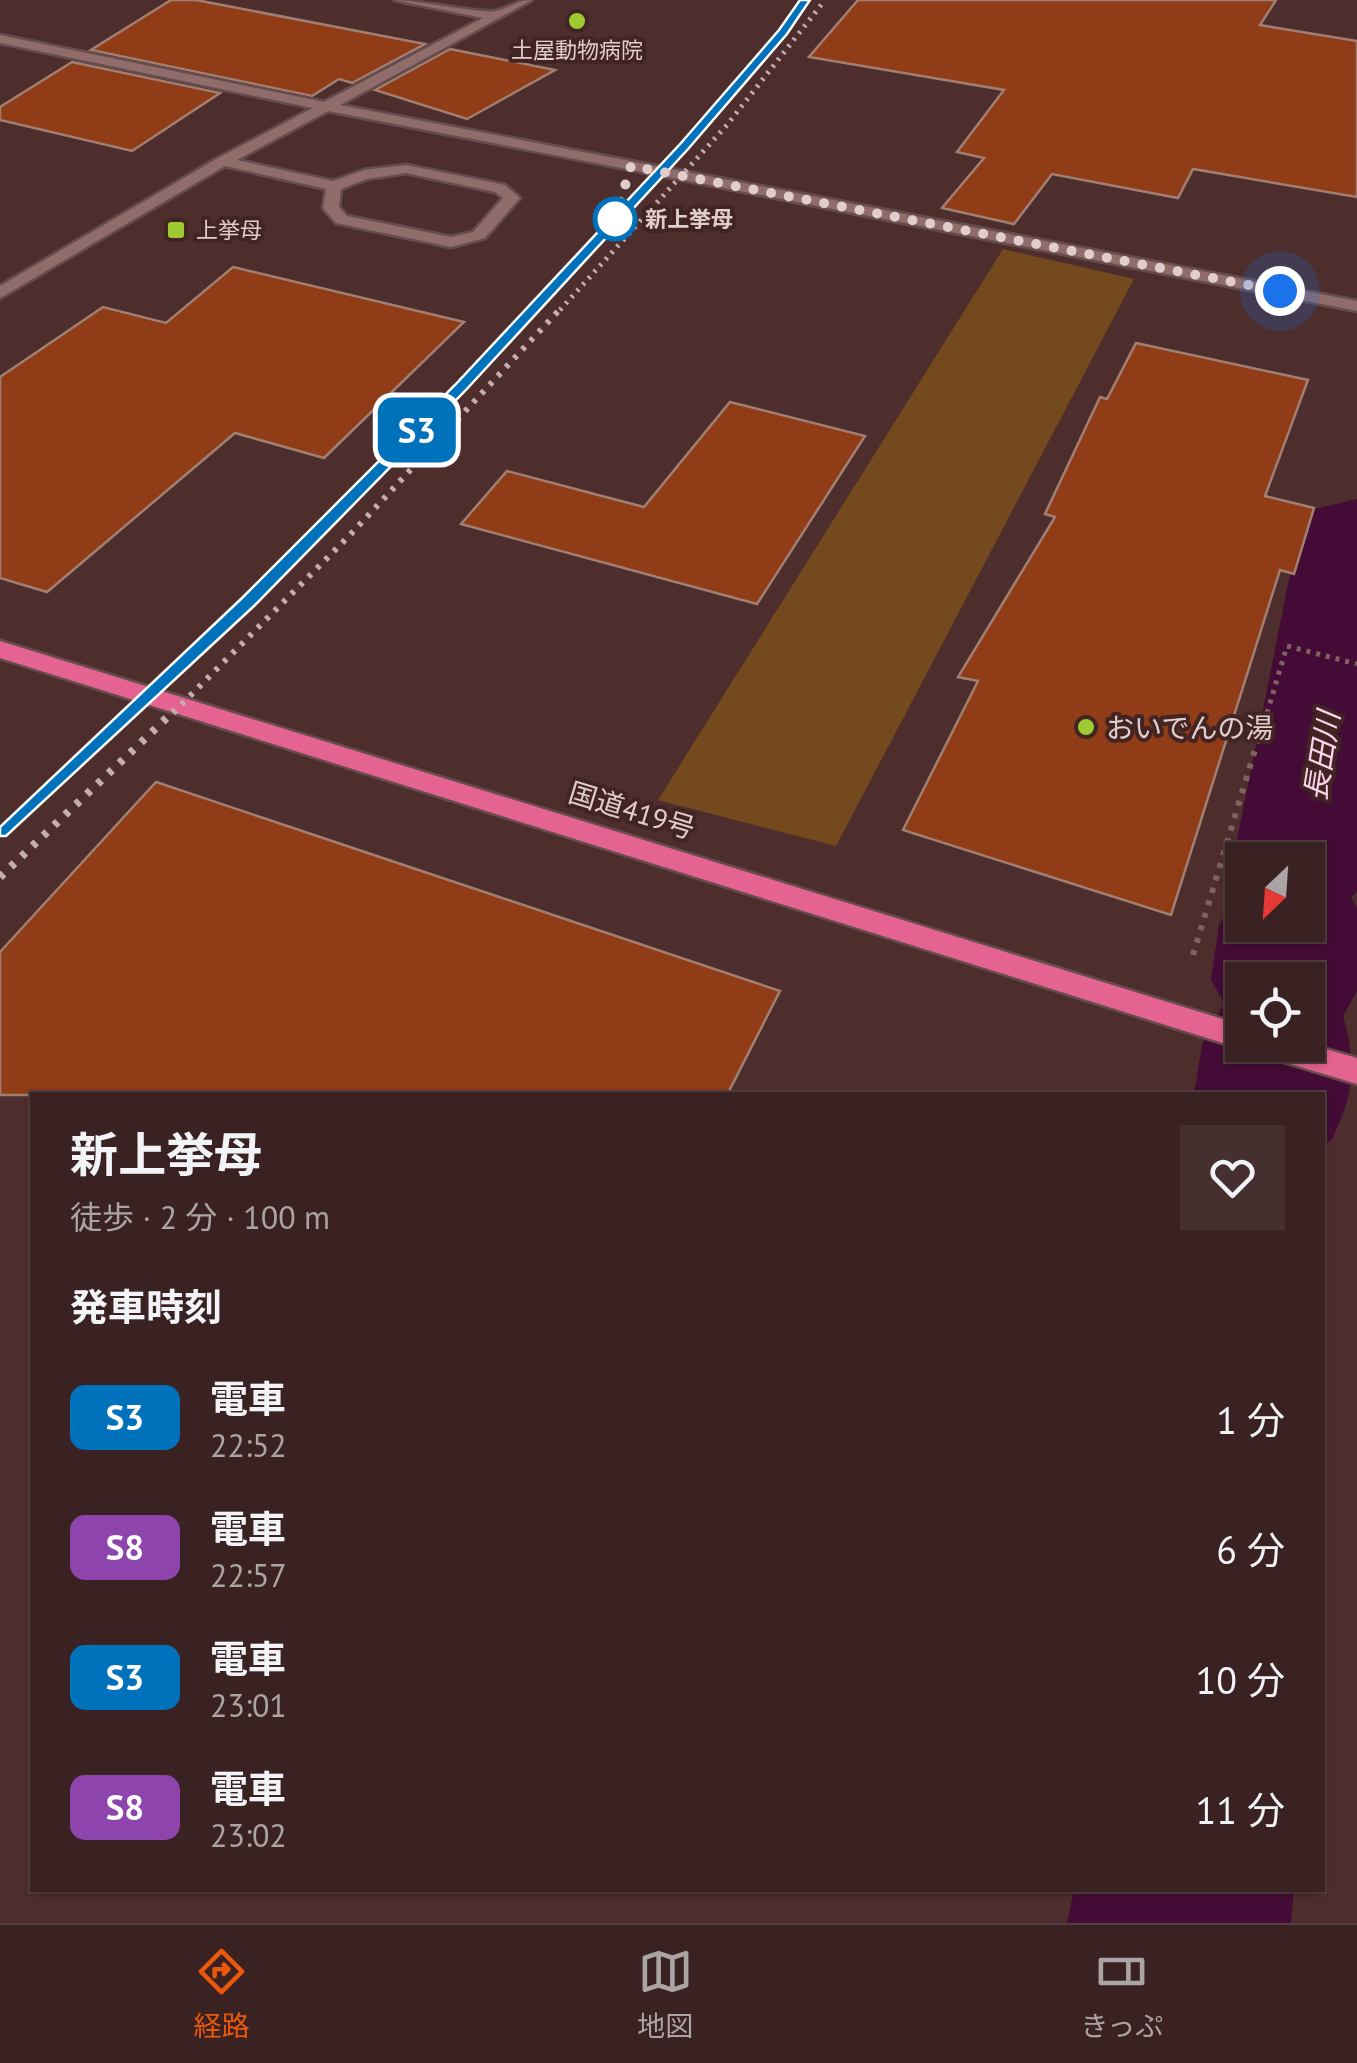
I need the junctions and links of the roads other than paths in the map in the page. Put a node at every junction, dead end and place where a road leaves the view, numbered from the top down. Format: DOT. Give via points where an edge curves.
graph roads {
  1 [pos="400,0"];
  2 [pos="526,0"];
  3 [pos="496,16"];
  4 [pos="0,39"];
  5 [pos="325,106"];
  6 [pos="223,162"];
  7 [pos="334,186"];
  8 [pos="0,293"];
  9 [pos="1357,306"];
  10 [pos="0,649"];
  11 [pos="1225,1032"];
  1 -- 3 [label="street"];
  2 -- 3 [label="street"];
  3 -- 5 [label="street"];
  4 -- 5 [label="street"];
  5 -- 6 [label="street"];
  5 -- 9 [label="street"];
  6 -- 7 [label="street"];
  6 -- 8 [label="street"];
  7 -- 7 [label="street" via="406,169 500,188 512,198 479,234 452,242 342,220 331,208"];
  10 -- 11 [label="highway, 国道419号"];
}
